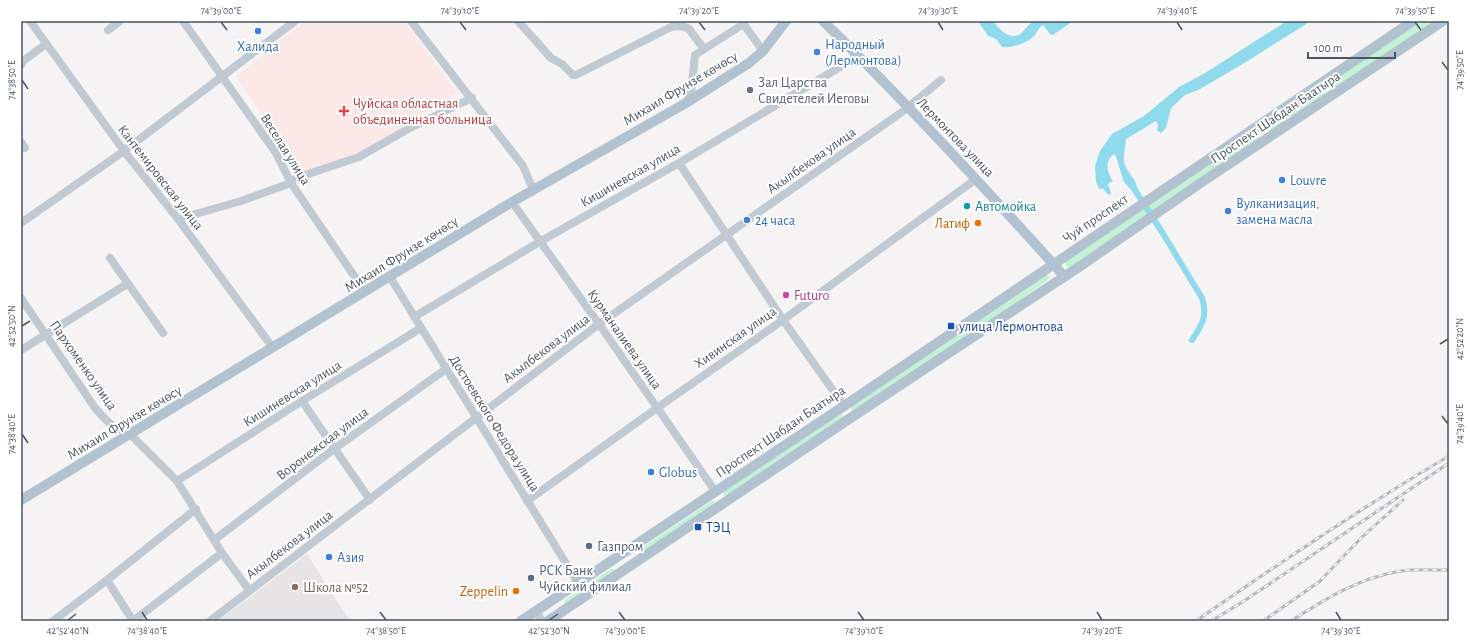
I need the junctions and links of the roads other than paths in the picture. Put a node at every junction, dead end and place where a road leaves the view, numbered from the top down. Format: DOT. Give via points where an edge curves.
graph roads {
  1 [pos="30,21"];
  2 [pos="120,21"];
  3 [pos="183,21"];
  4 [pos="295,21"];
  5 [pos="411,21"];
  6 [pos="518,21"];
  7 [pos="786,21"];
  8 [pos="823,21"];
  9 [pos="1413,21"];
  10 [pos="1443,21"];
  11 [pos="108,30"];
  12 [pos="46,44"];
  13 [pos="704,49"];
  14 [pos="763,50"];
  15 [pos="857,54"];
  16 [pos="21,65"];
  17 [pos="222,76"];
  18 [pos="941,80"];
  19 [pos="1323,82"];
  20 [pos="1332,95"];
  21 [pos="472,98"];
  22 [pos="686,103"];
  23 [pos="908,107"];
  24 [pos="1258,126"];
  25 [pos="1267,139"];
  26 [pos="124,151"];
  27 [pos="679,163"];
  28 [pos="976,179"];
  29 [pos="291,183"];
  30 [pos="533,189"];
  31 [pos="1153,196"];
  32 [pos="512,202"];
  33 [pos="178,219"];
  34 [pos="21,223"];
  35 [pos="726,234"];
  36 [pos="541,241"];
  37 [pos="110,258"];
  38 [pos="1053,264"];
  39 [pos="1064,276"];
  40 [pos="390,277"];
  41 [pos="127,284"];
  42 [pos="365,292"];
  43 [pos="21,298"];
  44 [pos="414,317"];
  45 [pos="784,320"];
  46 [pos="600,324"];
  47 [pos="421,328"];
  48 [pos="46,333"];
  49 [pos="163,334"];
  50 [pos="273,348"];
  51 [pos="21,350"];
  52 [pos="446,369"];
  53 [pos="302,401"];
  54 [pos="844,406"];
  55 [pos="657,408"];
  56 [pos="476,417"];
  57 [pos="852,417"];
  58 [pos="130,434"];
  59 [pos="334,449"];
  60 [pos="177,481"];
  61 [pos="715,491"];
  62 [pos="21,500"];
  63 [pos="370,500"];
  64 [pos="527,501"];
  65 [pos="724,503"];
  66 [pos="196,509"];
  67 [pos="214,540"];
  68 [pos="634,546"];
  69 [pos="222,553"];
  70 [pos="642,557"];
  71 [pos="614,559"];
  72 [pos="622,571"];
  73 [pos="107,580"];
  74 [pos="578,583"];
  75 [pos="249,590"];
  76 [pos="536,611"];
  77 [pos="53,621"];
  78 [pos="133,621"];
  79 [pos="210,621"];
  80 [pos="521,621"];
  81 [pos="542,621"];
  82 [pos="548,621"];
  1 -- 12 [label="street, Кантемировская улица"];
  2 -- 11 [label="street"];
  3 -- 17 [label="street, Веселая улица"];
  4 -- 17 [label="street"];
  5 -- 21 [label="street"];
  6 -- 13 [label="street" via="551,58 573,75 676,26 690,29"];
  7 -- 14 [label="main road, Михаил Фрунзе көчөсү"];
  8 -- 15 [label="main road, Лермонтова улица"];
  9 -- 19 [label="main road, Проспект Шабдан Баатыра"];
  10 -- 20 [label="main road, Проспект Шабдан Баатыра"];
  12 -- 16 [label="street"];
  12 -- 26 [label="street, Кантемировская улица"];
  13 -- 14 [label="street" via="742,25"];
  13 -- 22 [label="street" via="695,55 691,93"];
  14 -- 22 [label="main road, Михаил Фрунзе көчөсү" via="749,63"];
  15 -- 23 [label="main road, Лермонтова улица"];
  15 -- 27 [label="street, Кишиневская улица" via="850,61"];
  17 -- 26 [label="street"];
  17 -- 29 [label="street, Веселая улица" via="276,153"];
  18 -- 23 [label="street, Акылбекова улица"];
  19 -- 20 [label="main road"];
  19 -- 24 [label="main road, Проспект Шабдан Баатыра"];
  20 -- 25 [label="main road, Проспект Шабдан Баатыра"];
  21 -- 29 [label="street" via="408,129 360,157 296,178"];
  21 -- 30 [label="street" via="523,166"];
  22 -- 30 [label="main road, Михаил Фрунзе көчөсү"];
  23 -- 28 [label="main road, Лермонтова улица"];
  23 -- 35 [label="street, Акылбекова улица"];
  24 -- 25 [label="main road"];
  24 -- 31 [label="main road, Проспект Шабдан Баатыра"];
  25 -- 39 [label="main road, Проспект Шабдан Баатыра"];
  26 -- 33 [label="street, Кантемировская улица"];
  26 -- 34 [label="street"];
  27 -- 35 [label="street"];
  27 -- 36 [label="street, Кишиневская улица"];
  28 -- 38 [label="main road, Лермонтова улица"];
  28 -- 45 [label="street, Хивинская улица"];
  29 -- 33 [label="street"];
  29 -- 42 [label="street, Веселая улица"];
  30 -- 32 [label="main road, Михаил Фрунзе көчөсү"];
  31 -- 38 [label="main road, Чуй проспект"];
  32 -- 36 [label="street, Курманалиева улица"];
  32 -- 40 [label="main road, Михаил Фрунзе көчөсү"];
  33 -- 50 [label="street, Кантемировская улица"];
  35 -- 45 [label="street"];
  35 -- 46 [label="street, Акылбекова улица"];
  36 -- 44 [label="street, Кишиневская улица"];
  36 -- 46 [label="street, Курманалиева улица"];
  37 -- 41 [label="street"];
  38 -- 39 [label="main road, Лермонтова улица"];
  38 -- 54 [label="main road, Проспект Шабдан Баатыра"];
  39 -- 57 [label="main road, Проспект Шабдан Баатыра"];
  40 -- 42 [label="main road, Михаил Фрунзе көчөсү"];
  40 -- 44 [label="street, Достоевского Федора улица"];
  41 -- 48 [label="street"];
  41 -- 49 [label="street"];
  42 -- 50 [label="main road, Михаил Фрунзе көчөсү"];
  43 -- 48 [label="street, Пархоменко улица"];
  44 -- 47 [label="street, Достоевского Федора улица"];
  45 -- 54 [label="street"];
  45 -- 55 [label="street, Хивинская улица"];
  46 -- 55 [label="street, Курманалиева улица"];
  46 -- 56 [label="street, Акылбекова улица"];
  47 -- 52 [label="street, Достоевского Федора улица"];
  47 -- 53 [label="street, Кишиневская улица"];
  48 -- 51 [label="street"];
  48 -- 58 [label="street, Пархоменко улица" via="95,408 113,426"];
  50 -- 58 [label="main road, Михаил Фрунзе көчөсү"];
  52 -- 56 [label="street, Достоевского Федора улица"];
  52 -- 59 [label="street, Воронежская улица"];
  53 -- 59 [label="street"];
  53 -- 60 [label="street, Кишиневская улица"];
  54 -- 57 [label="main road"];
  54 -- 61 [label="main road, Проспект Шабдан Баатыра"];
  55 -- 61 [label="street, Курманалиева улица"];
  55 -- 64 [label="street, Хивинская улица"];
  56 -- 63 [label="street, Акылбекова улица"];
  56 -- 64 [label="street, Достоевского Федора улица"];
  57 -- 65 [label="main road, Проспект Шабдан Баатыра"];
  58 -- 60 [label="street, Пархоменко улица"];
  58 -- 62 [label="main road, Михаил Фрунзе көчөсү"];
  59 -- 63 [label="street"];
  59 -- 67 [label="street, Воронежская улица"];
  60 -- 66 [label="street, Пархоменко улица"];
  61 -- 65 [label="main road"];
  61 -- 68 [label="main road, Проспект Шабдан Баатыра"];
  63 -- 75 [label="street, Акылбекова улица"];
  64 -- 74 [label="street, Достоевского Федора улица"];
  65 -- 70 [label="main road, Проспект Шабдан Баатыра"];
  66 -- 67 [label="street, Пархоменко улица"];
  66 -- 73 [label="street"];
  67 -- 69 [label="street, Пархоменко улица"];
  68 -- 70 [label="main road"];
  68 -- 71 [label="main road, Проспект Шабдан Баатыра"];
  69 -- 75 [label="street, Пархоменко улица"];
  69 -- 78 [label="street"];
  70 -- 72 [label="main road, Проспект Шабдан Баатыра"];
  71 -- 72 [label="main road"];
  71 -- 74 [label="main road, Проспект Шабдан Баатыра"];
  72 -- 82 [label="main road, Проспект Шабдан Баатыра"];
  73 -- 77 [label="street"];
  73 -- 78 [label="street"];
  74 -- 76 [label="main road, Проспект Шабдан Баатыра"];
  75 -- 79 [label="street, Акылбекова улица"];
  76 -- 80 [label="main road, Проспект Шабдан Баатыра"];
  76 -- 81 [label="street"];
}
